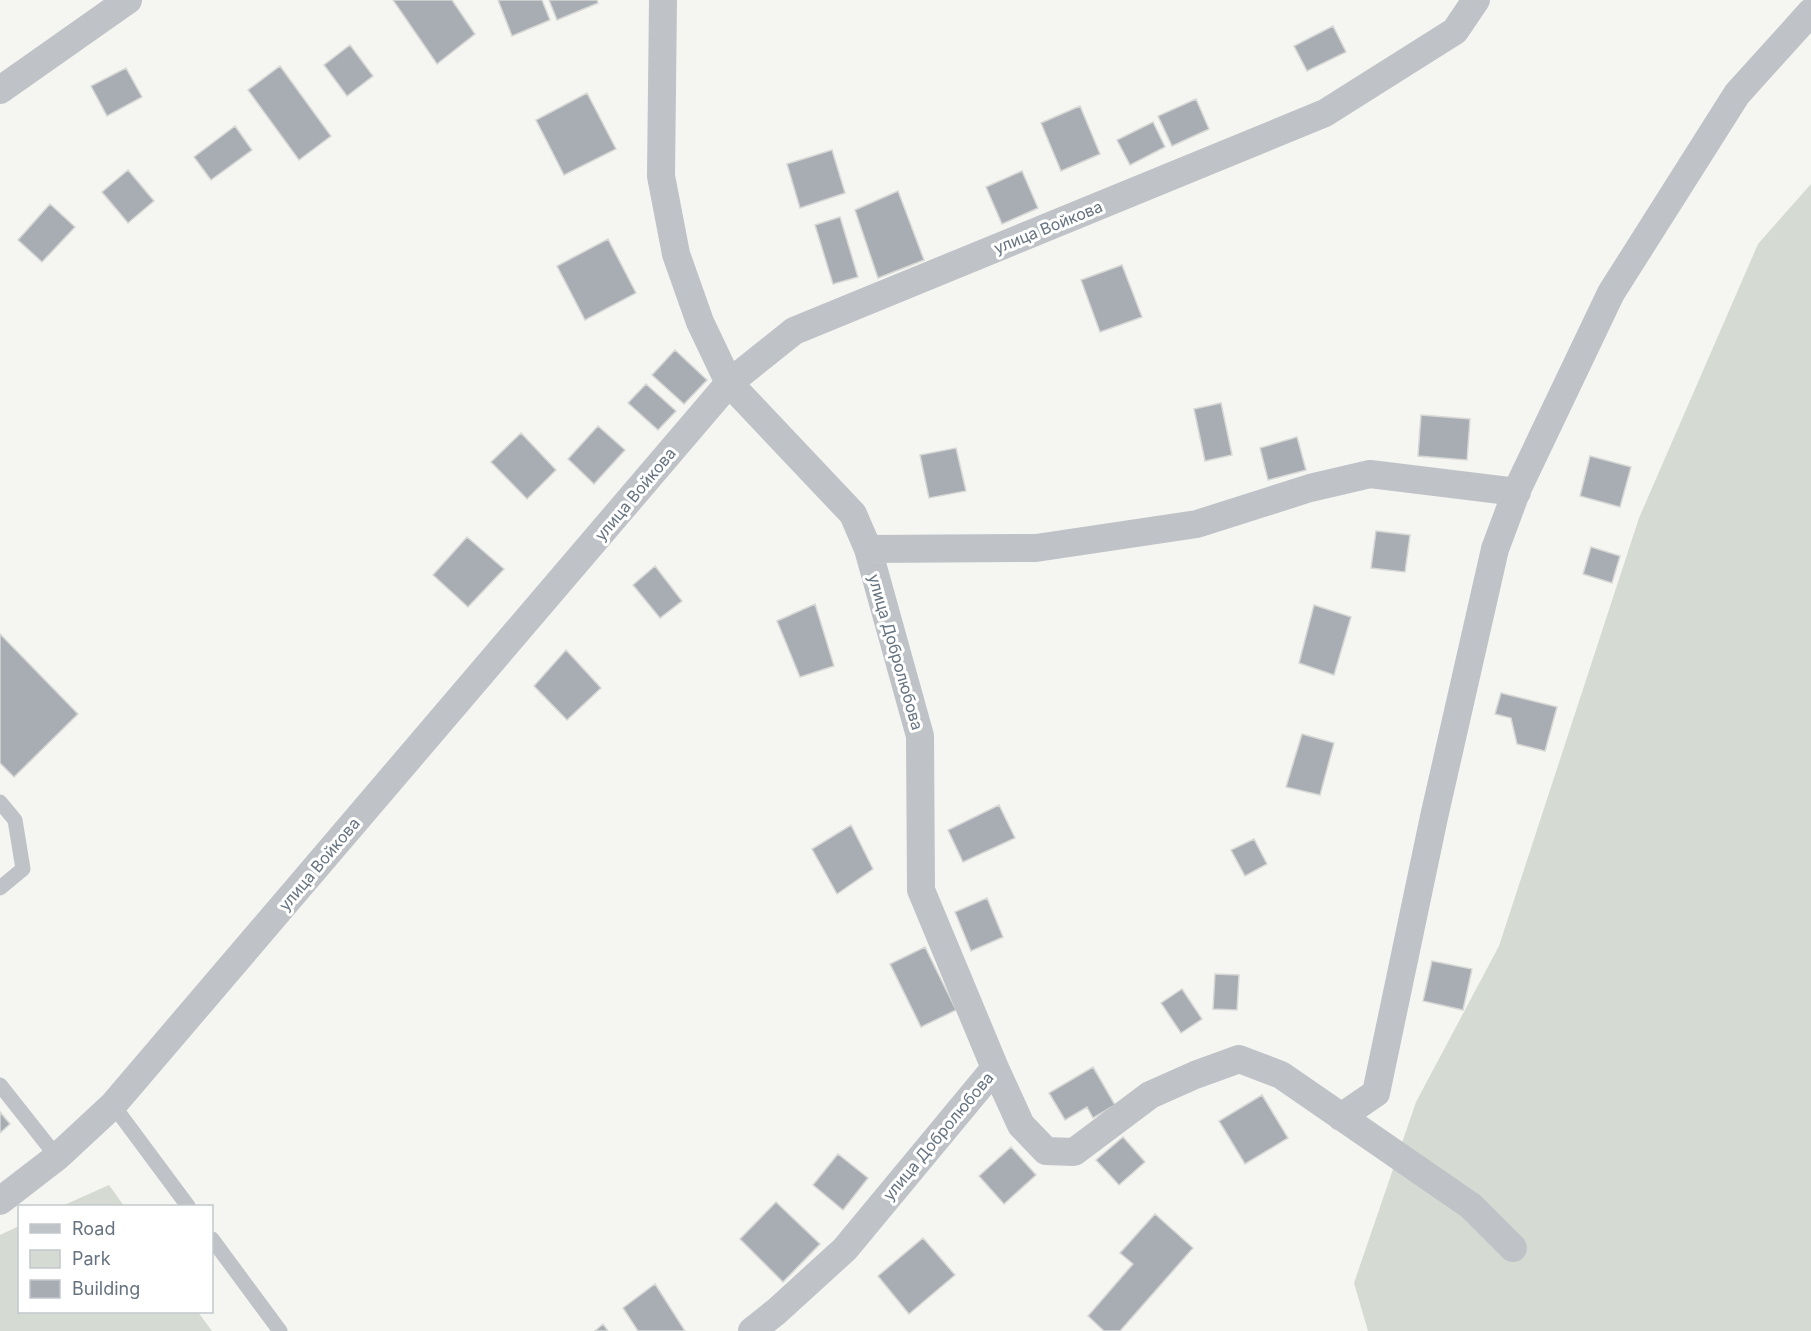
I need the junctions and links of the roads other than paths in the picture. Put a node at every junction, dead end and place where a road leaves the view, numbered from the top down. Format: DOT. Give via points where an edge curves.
graph roads {
  1 [pos="128,0"];
  2 [pos="663,0"];
  3 [pos="1476,0"];
  4 [pos="1811,12"];
  5 [pos="0,90"];
  6 [pos="729,383"];
  7 [pos="1517,492"];
  8 [pos="868,549"];
  9 [pos="0,802"];
  10 [pos="0,888"];
  11 [pos="995,1068"];
  12 [pos="0,1085"];
  13 [pos="113,1105"];
  14 [pos="1341,1117"];
  15 [pos="57,1157"];
  16 [pos="0,1201"];
  17 [pos="187,1205"];
  18 [pos="213,1240"];
  19 [pos="1513,1248"];
  20 [pos="280,1331"];
  21 [pos="752,1331"];
  1 -- 5 [label="street"];
  2 -- 6 [label="street, улица Добролюбова" via="661,176 676,254 700,322"];
  3 -- 6 [label="street, улица Войкова" via="1455,31 1326,113 794,331"];
  4 -- 7 [label="street" via="1737,94 1611,293"];
  6 -- 8 [label="street, улица Добролюбова" via="853,514"];
  6 -- 13 [label="street, улица Войкова"];
  7 -- 8 [label="street" via="1370,474 1310,488 1197,524 1047,546"];
  7 -- 14 [label="street" via="1495,549 1376,1093"];
  8 -- 11 [label="street, улица Добролюбова" via="920,736 921,890"];
  9 -- 10 [label="lane" via="15,820 23,868"];
  11 -- 14 [label="street" via="1021,1125 1046,1150 1074,1152 1150,1095 1239,1059 1281,1075"];
  11 -- 21 [label="street, улица Добролюбова" via="845,1249"];
  12 -- 15 [label="lane"];
  13 -- 15 [label="street, улица Войкова"];
  13 -- 17 [label="lane"];
  14 -- 19 [label="street" via="1471,1206"];
  15 -- 16 [label="street, улица Войкова"];
  18 -- 20 [label="lane"];
}
